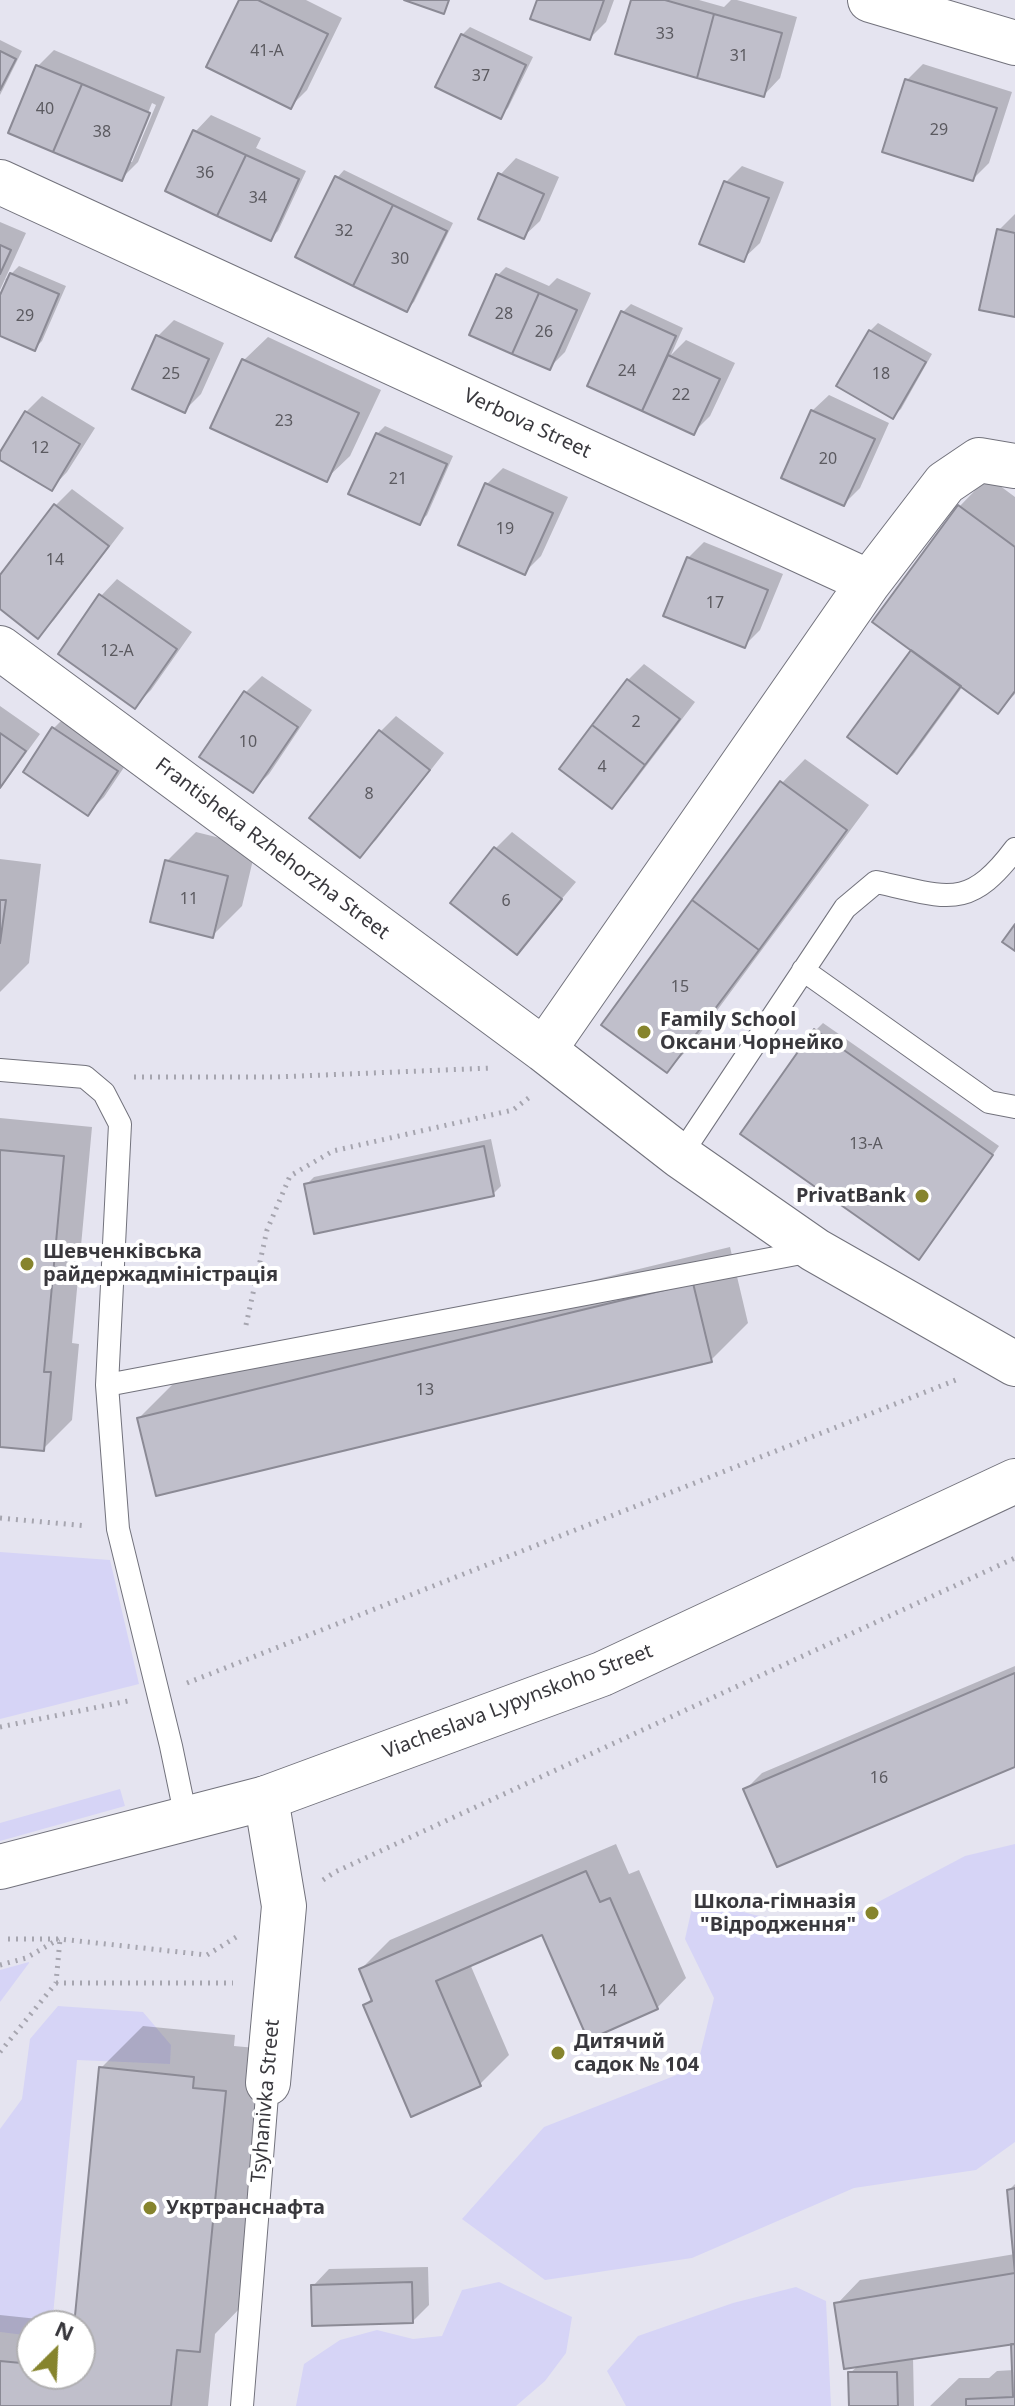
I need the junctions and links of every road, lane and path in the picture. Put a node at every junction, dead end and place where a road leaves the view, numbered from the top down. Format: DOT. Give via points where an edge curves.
graph roads {
  1 [pos="870,0"];
  2 [pos="1015,43"];
  3 [pos="0,182"];
  4 [pos="1015,466"];
  5 [pos="869,582"];
  6 [pos="0,648"];
  7 [pos="1015,849"];
  8 [pos="803,970"];
  9 [pos="555,1059"];
  10 [pos="0,1070"];
  11 [pos="85,1077"];
  12 [pos="1015,1107"];
  13 [pos="680,1156"];
  14 [pos="815,1250"];
  15 [pos="238,1360"];
  16 [pos="1015,1364"];
  17 [pos="963,1378"];
  18 [pos="107,1385"];
  19 [pos="1015,1481"];
  20 [pos="0,1518"];
  21 [pos="118,1529"];
  22 [pos="1015,1558"];
  23 [pos="158,1695"];
  24 [pos="0,1727"];
  25 [pos="266,1798"];
  26 [pos="186,1818"];
  27 [pos="0,1867"];
  28 [pos="335,1872"];
  29 [pos="247,1929"];
  30 [pos="8,1939"];
  31 [pos="60,1939"];
  32 [pos="0,1965"];
  33 [pos="56,1983"];
  34 [pos="240,1983"];
  35 [pos="0,2052"];
  36 [pos="268,2083"];
  37 [pos="242,2406"];
  1 -- 2 [label="street"];
  3 -- 5 [label="street, Verbova Street"];
  4 -- 5 [label="street" via="979,460 945,483"];
  5 -- 9 [label="street"];
  6 -- 9 [label="street, Frantisheka Rzhehorzha Street"];
  7 -- 8 [label="lane" via="975,890 949,897 876,882 845,908"];
  8 -- 12 [label="lane" via="989,1102"];
  8 -- 13 [label="lane"];
  9 -- 11 [label="path" via="275,1077"];
  9 -- 13 [label="street, Frantisheka Rzhehorzha Street"];
  9 -- 15 [label="path" via="513,1110 333,1151 290,1176 267,1230"];
  10 -- 11 [label="lane"];
  11 -- 18 [label="lane" via="104,1093 120,1124"];
  13 -- 14 [label="street, Frantisheka Rzhehorzha Street"];
  14 -- 15 [label="lane"];
  14 -- 16 [label="street, Frantisheka Rzhehorzha Street"];
  15 -- 18 [label="lane"];
  17 -- 23 [label="path"];
  18 -- 21 [label="lane"];
  19 -- 25 [label="street, Viacheslava Lypynskoho Street" via="602,1674"];
  20 -- 21 [label="path"];
  21 -- 23 [label="lane"];
  22 -- 28 [label="path"];
  23 -- 24 [label="path"];
  23 -- 26 [label="lane"];
  25 -- 26 [label="street, Viacheslava Lypynskoho Street"];
  25 -- 36 [label="street, Tsyhanivka Street" via="284,1906"];
  26 -- 27 [label="street, Viacheslava Lypynskoho Street"];
  29 -- 31 [label="path" via="207,1955"];
  30 -- 31 [label="path"];
  31 -- 32 [label="path"];
  31 -- 33 [label="path"];
  33 -- 34 [label="path"];
  33 -- 35 [label="path"];
  36 -- 37 [label="lane, Tsyhanivka Street"];
}
